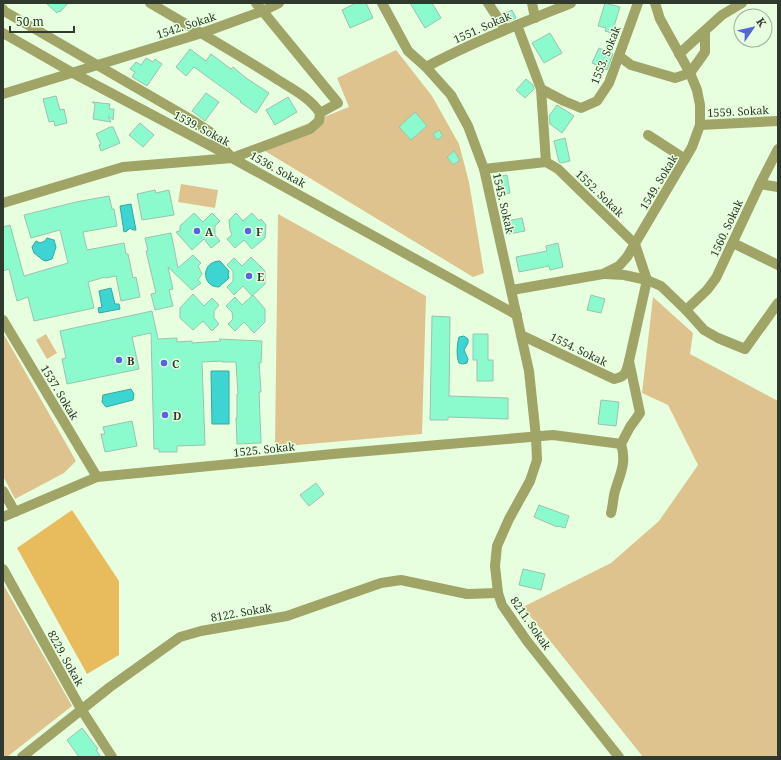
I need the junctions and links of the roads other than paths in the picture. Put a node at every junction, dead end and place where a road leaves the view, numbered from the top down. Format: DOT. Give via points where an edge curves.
graph roads {
  1 [pos="150,3"];
  2 [pos="256,3"];
  3 [pos="279,3"];
  4 [pos="382,3"];
  5 [pos="488,3"];
  6 [pos="532,3"];
  7 [pos="571,3"];
  8 [pos="638,3"];
  9 [pos="654,3"];
  10 [pos="742,3"];
  11 [pos="3,9"];
  12 [pos="263,12"];
  13 [pos="535,18"];
  14 [pos="517,25"];
  15 [pos="505,30"];
  16 [pos="705,31"];
  17 [pos="3,33"];
  18 [pos="202,33"];
  19 [pos="679,54"];
  20 [pos="619,56"];
  21 [pos="99,66"];
  22 [pos="426,68"];
  23 [pos="73,73"];
  24 [pos="690,73"];
  25 [pos="541,89"];
  26 [pos="3,94"];
  27 [pos="320,113"];
  28 [pos="778,121"];
  29 [pos="700,124"];
  30 [pos="648,135"];
  31 [pos="778,149"];
  32 [pos="232,158"];
  33 [pos="685,159"];
  34 [pos="546,162"];
  35 [pos="484,170"];
  36 [pos="760,184"];
  37 [pos="778,187"];
  38 [pos="3,203"];
  39 [pos="734,242"];
  40 [pos="635,244"];
  41 [pos="778,265"];
  42 [pos="603,274"];
  43 [pos="647,280"];
  44 [pos="512,290"];
  45 [pos="778,303"];
  46 [pos="686,310"];
  47 [pos="517,315"];
  48 [pos="3,320"];
  49 [pos="522,335"];
  50 [pos="629,361"];
  51 [pos="536,437"];
  52 [pos="621,444"];
  53 [pos="97,477"];
  54 [pos="3,491"];
  55 [pos="15,512"];
  56 [pos="610,513"];
  57 [pos="3,517"];
  58 [pos="3,569"];
  59 [pos="498,593"];
  60 [pos="81,709"];
  61 [pos="22,757"];
  62 [pos="112,757"];
  63 [pos="620,757"];
  1 -- 18 [label="street"];
  2 -- 12 [label="street"];
  3 -- 12 [label="street, 1542. Sokak"];
  4 -- 22 [label="street, 1545. Sokak" via="408,52"];
  5 -- 15 [label="street"];
  6 -- 13 [label="street"];
  7 -- 13 [label="street, 1551. Sokak"];
  8 -- 20 [label="street, 1553. Sokak"];
  9 -- 19 [label="street, 1549. Sokak"];
  10 -- 16 [label="street" via="722,15"];
  11 -- 21 [label="street, 1539. Sokak"];
  12 -- 18 [label="street, 1542. Sokak"];
  12 -- 27 [label="street" via="338,103"];
  13 -- 14 [label="street, 1551. Sokak"];
  14 -- 15 [label="street, 1551. Sokak"];
  14 -- 25 [label="street"];
  15 -- 22 [label="street, 1551. Sokak"];
  16 -- 19 [label="street"];
  16 -- 24 [label="street" via="705,52"];
  17 -- 23 [label="street, 1539. Sokak"];
  18 -- 21 [label="street, 1542. Sokak"];
  18 -- 27 [label="street" via="298,93 314,104"];
  19 -- 24 [label="street, 1549. Sokak"];
  20 -- 24 [label="street" via="631,65 675,78"];
  20 -- 25 [label="street, 1553. Sokak" via="609,83 597,102 581,108"];
  21 -- 23 [label="street, 1542. Sokak"];
  21 -- 32 [label="street, 1539. Sokak" via="210,132"];
  22 -- 35 [label="street, 1545. Sokak" via="451,95 468,126"];
  23 -- 26 [label="street, 1542. Sokak"];
  23 -- 32 [label="street, 1539. Sokak"];
  24 -- 29 [label="street, 1549. Sokak" via="700,105"];
  25 -- 34 [label="street"];
  27 -- 32 [label="street" via="318,121 310,129"];
  28 -- 29 [label="street, 1559. Sokak"];
  29 -- 33 [label="street, 1549. Sokak"];
  30 -- 33 [label="street"];
  31 -- 36 [label="street, 1560. Sokak"];
  32 -- 38 [label="street, 1536. Sokak" via="123,167"];
  32 -- 47 [label="street, 1536. Sokak"];
  33 -- 40 [label="street, 1549. Sokak"];
  34 -- 35 [label="street"];
  34 -- 40 [label="street, 1552. Sokak" via="558,169"];
  35 -- 44 [label="street, 1545. Sokak"];
  36 -- 37 [label="street"];
  36 -- 39 [label="street, 1560. Sokak"];
  39 -- 41 [label="street"];
  39 -- 46 [label="street, 1560. Sokak" via="708,290"];
  40 -- 42 [label="street, 1549. Sokak" via="619,266"];
  40 -- 43 [label="street"];
  42 -- 43 [label="street"];
  42 -- 44 [label="street, 1549. Sokak"];
  43 -- 46 [label="street" via="661,286"];
  43 -- 50 [label="street"];
  44 -- 47 [label="street, 1545. Sokak"];
  45 -- 46 [label="street" via="745,349 704,330"];
  47 -- 49 [label="street, 1545. Sokak"];
  48 -- 53 [label="street, 1537. Sokak"];
  49 -- 50 [label="street, 1554. Sokak" via="614,379 621,378 626,373"];
  49 -- 51 [label="street, 1545. Sokak" via="529,371"];
  50 -- 52 [label="street" via="640,413"];
  51 -- 52 [label="street, 1525. Sokak" via="553,435"];
  51 -- 53 [label="street, 1525. Sokak"];
  51 -- 59 [label="street, 8211. Sokak" via="537,460 530,481 508,519 497,546 495,566"];
  52 -- 56 [label="street" via="623,467"];
  53 -- 55 [label="street, 1525. Sokak"];
  54 -- 55 [label="street"];
  55 -- 57 [label="street, 1525. Sokak"];
  58 -- 60 [label="street, 8229. Sokak"];
  59 -- 60 [label="street, 8122. Sokak" via="467,594 401,580 381,582 287,616 201,631 180,637"];
  59 -- 63 [label="street, 8211. Sokak" via="502,605 527,641"];
  60 -- 61 [label="street, 8122. Sokak"];
  60 -- 62 [label="street, 8229. Sokak"];
}
